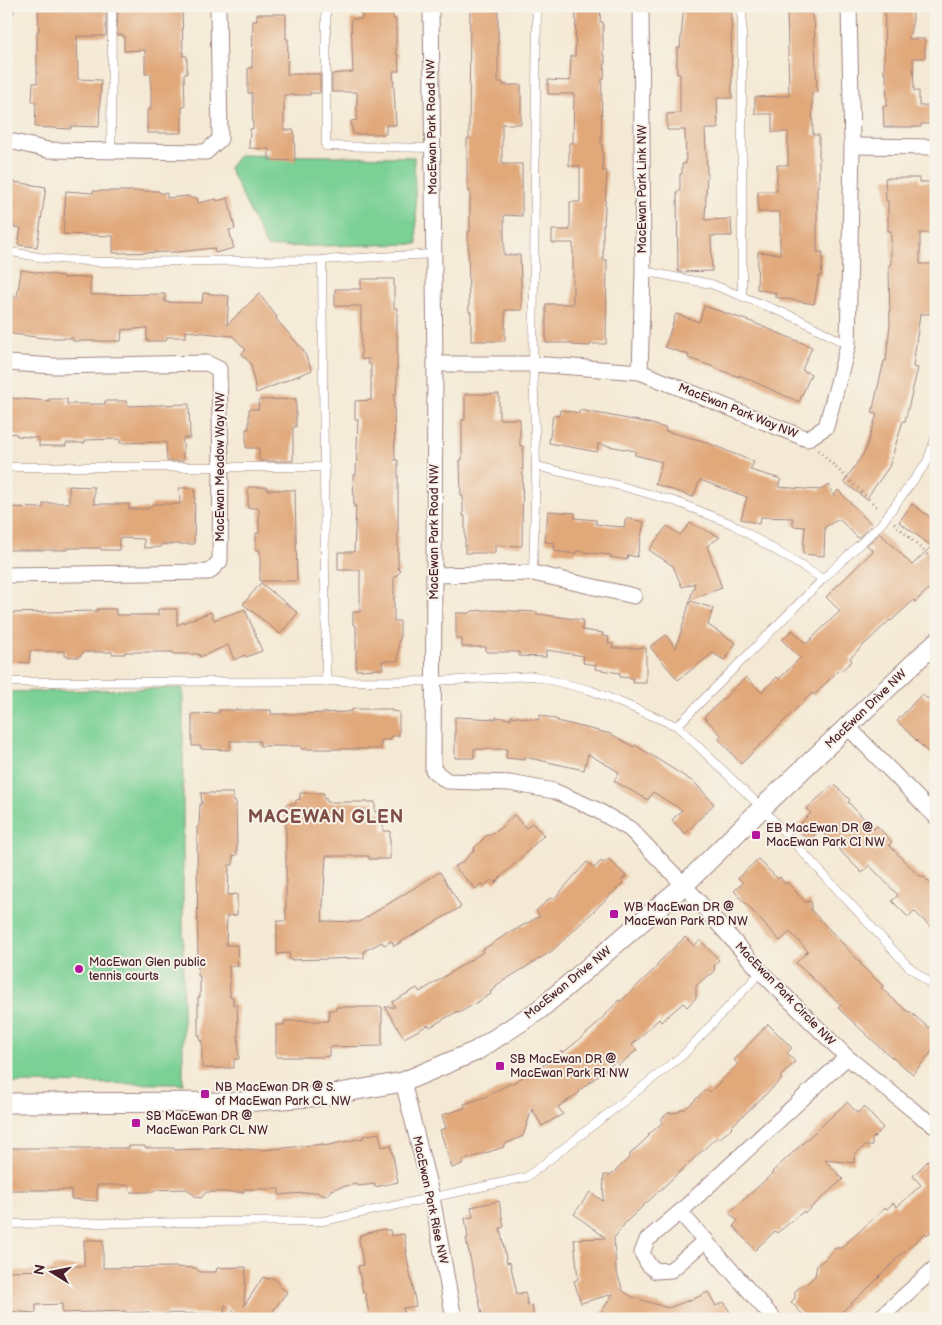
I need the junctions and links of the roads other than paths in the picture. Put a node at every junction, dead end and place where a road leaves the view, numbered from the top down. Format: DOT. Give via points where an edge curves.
graph roads {
  1 [pos="6,6"];
  2 [pos="112,6"];
  3 [pos="218,6"];
  4 [pos="326,6"];
  5 [pos="430,6"];
  6 [pos="537,6"];
  7 [pos="641,6"];
  8 [pos="742,6"];
  9 [pos="849,6"];
  10 [pos="6,10"];
  11 [pos="6,140"];
  12 [pos="852,146"];
  13 [pos="936,147"];
  14 [pos="432,148"];
  15 [pos="112,152"];
  16 [pos="6,251"];
  17 [pos="434,254"];
  18 [pos="322,260"];
  19 [pos="643,271"];
  20 [pos="742,296"];
  21 [pos="848,345"];
  22 [pos="6,363"];
  23 [pos="435,364"];
  24 [pos="533,364"];
  25 [pos="640,372"];
  26 [pos="936,436"];
  27 [pos="536,466"];
  28 [pos="6,467"];
  29 [pos="221,467"];
  30 [pos="325,467"];
  31 [pos="533,573"];
  32 [pos="6,575"];
  33 [pos="435,575"];
  34 [pos="823,579"];
  35 [pos="634,596"];
  36 [pos="933,649"];
  37 [pos="326,680"];
  38 [pos="432,680"];
  39 [pos="6,682"];
  40 [pos="677,726"];
  41 [pos="848,728"];
  42 [pos="762,808"];
  43 [pos="936,817"];
  44 [pos="684,885"];
  45 [pos="761,972"];
  46 [pos="936,988"];
  47 [pos="847,1057"];
  48 [pos="403,1082"];
  49 [pos="6,1103"];
  50 [pos="936,1126"];
  51 [pos="432,1197"];
  52 [pos="680,1212"];
  53 [pos="6,1224"];
  54 [pos="706,1240"];
  55 [pos="936,1267"];
  56 [pos="454,1319"];
  57 [pos="774,1319"];
  58 [pos="879,1319"];
  1 -- 10 [label="street"];
  2 -- 15 [label="lane"];
  3 -- 15 [label="street" via="220,139 206,152"];
  4 -- 14 [label="lane" via="326,146"];
  5 -- 14 [label="street, MacEwan Park Road NW"];
  6 -- 24 [label="lane"];
  7 -- 19 [label="street, MacEwan Park Link NW"];
  8 -- 20 [label="lane"];
  9 -- 12 [label="street, MacEwan Park Way NW"];
  11 -- 15 [label="street" via="48,150"];
  12 -- 13 [label="street"];
  12 -- 21 [label="street, MacEwan Park Way NW"];
  14 -- 17 [label="street, MacEwan Park Road NW"];
  16 -- 18 [label="lane" via="44,258 100,262"];
  17 -- 18 [label="lane"];
  17 -- 23 [label="street, MacEwan Park Road NW"];
  18 -- 30 [label="lane"];
  19 -- 20 [label="lane" via="711,284"];
  19 -- 25 [label="street, MacEwan Park Link NW"];
  20 -- 21 [label="lane" via="799,319"];
  21 -- 25 [label="street, MacEwan Park Way NW" via="826,427 807,439"];
  22 -- 29 [label="street, MacEwan Meadow Way NW" via="55,366 207,363 219,369"];
  23 -- 24 [label="street, MacEwan Park Way NW"];
  23 -- 33 [label="street, MacEwan Park Road NW"];
  24 -- 25 [label="street, MacEwan Park Way NW"];
  24 -- 27 [label="lane"];
  26 -- 34 [label="lane" via="927,462 882,524"];
  27 -- 31 [label="lane"];
  27 -- 34 [label="lane" via="677,502 732,524"];
  28 -- 29 [label="lane"];
  29 -- 30 [label="lane"];
  29 -- 32 [label="street, MacEwan Meadow Way NW" via="220,561 209,572"];
  30 -- 37 [label="lane"];
  31 -- 33 [label="street"];
  31 -- 35 [label="street"];
  33 -- 38 [label="street, MacEwan Park Road NW"];
  34 -- 40 [label="lane"];
  36 -- 41 [label="street, MacEwan Drive NW"];
  37 -- 38 [label="lane"];
  37 -- 39 [label="lane"];
  38 -- 40 [label="lane" via="534,676 590,690"];
  38 -- 44 [label="street, MacEwan Park Road NW" via="433,770 447,780 528,786 595,808 630,829"];
  40 -- 42 [label="lane"];
  41 -- 42 [label="street, MacEwan Drive NW"];
  41 -- 43 [label="street"];
  42 -- 44 [label="street, MacEwan Drive NW"];
  42 -- 46 [label="lane" via="907,965"];
  44 -- 45 [label="street, MacEwan Park Circle NW"];
  44 -- 48 [label="street, MacEwan Drive NW" via="539,1010 476,1051"];
  45 -- 47 [label="street, MacEwan Park Circle NW"];
  45 -- 51 [label="lane" via="683,1054 527,1177"];
  47 -- 50 [label="street, MacEwan Park Circle NW"];
  47 -- 52 [label="street"];
  48 -- 49 [label="street, MacEwan Drive NW" via="322,1096 243,1102"];
  48 -- 51 [label="street, MacEwan Park Rise NW"];
  51 -- 53 [label="lane" via="323,1221"];
  51 -- 56 [label="street, MacEwan Park Rise NW"];
  52 -- 54 [label="street"];
  52 -- 54 [label="street" via="647,1240 642,1253 648,1264 656,1271 671,1270"];
  54 -- 57 [label="street"];
  55 -- 58 [label="street"];
}
